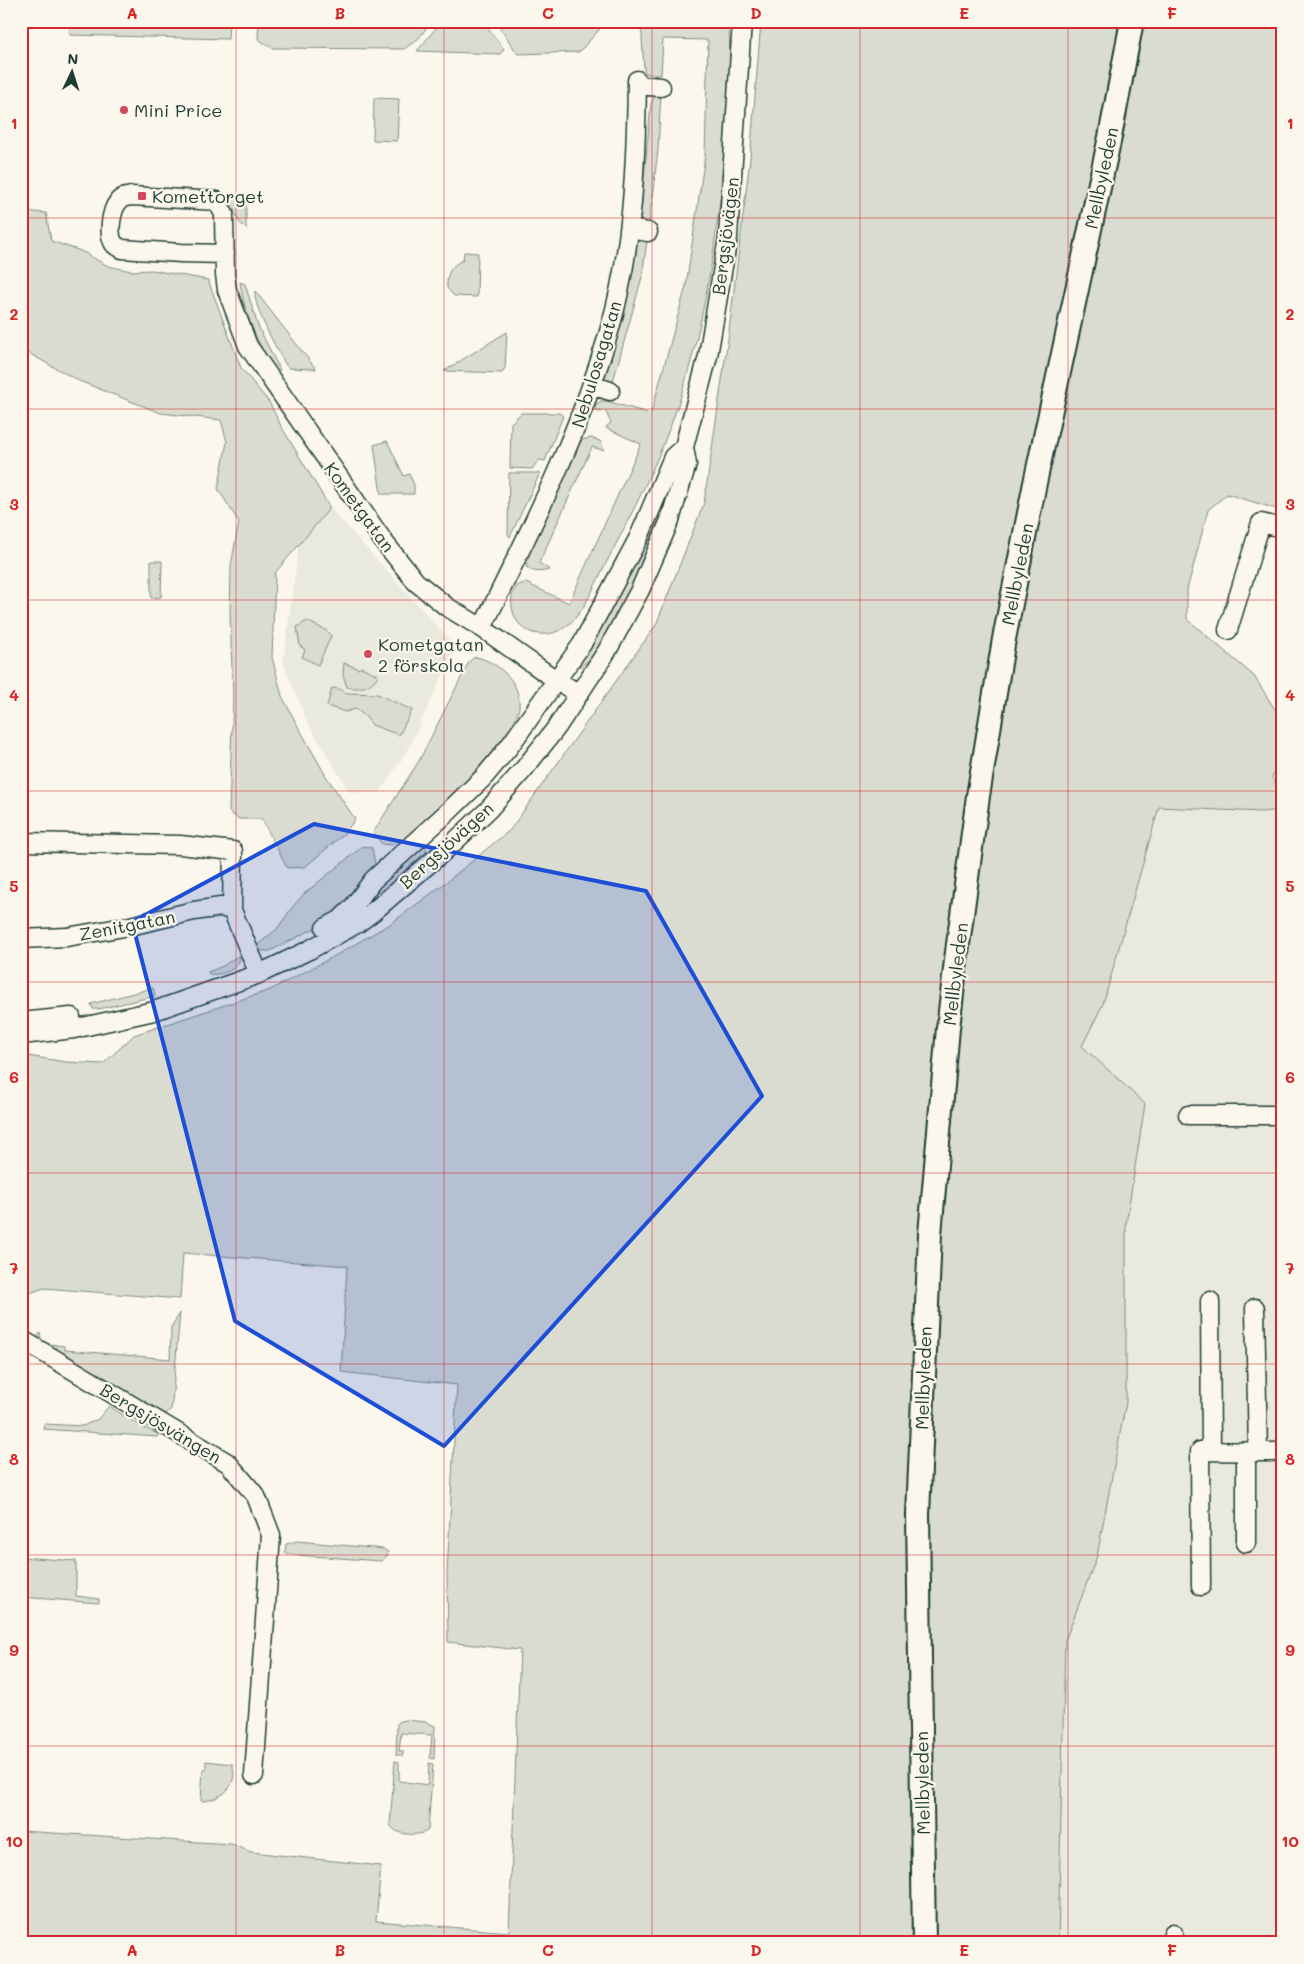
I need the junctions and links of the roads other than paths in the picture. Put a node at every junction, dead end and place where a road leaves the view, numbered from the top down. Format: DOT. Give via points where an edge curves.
graph roads {
  1 [pos="742,21"];
  2 [pos="1132,21"];
  3 [pos="661,87"];
  4 [pos="629,229"];
  5 [pos="648,232"];
  6 [pos="225,254"];
  7 [pos="592,385"];
  8 [pos="610,391"];
  9 [pos="684,447"];
  10 [pos="1283,528"];
  11 [pos="482,628"];
  12 [pos="1228,630"];
  13 [pos="556,680"];
  14 [pos="579,694"];
  15 [pos="21,842"];
  16 [pos="232,910"];
  17 [pos="21,939"];
  18 [pos="256,969"];
  19 [pos="21,1022"];
  20 [pos="21,1035"];
  21 [pos="1188,1115"];
  22 [pos="1283,1115"];
  23 [pos="1210,1301"];
  24 [pos="1256,1308"];
  25 [pos="21,1339"];
  26 [pos="1201,1451"];
  27 [pos="1252,1452"];
  28 [pos="1283,1452"];
  29 [pos="1246,1543"];
  30 [pos="1201,1586"];
  31 [pos="254,1775"];
  32 [pos="924,1943"];
  1 -- 9 [label="street, Bergsjövägen" via="728,237 708,356"];
  2 -- 32 [label="main road, Mellbyleden" via="1004,639 978,796 948,1028 930,1234 918,1515"];
  3 -- 4 [label="street, Nebulosagatan" via="637,82"];
  4 -- 5 [label="street"];
  4 -- 7 [label="street, Nebulosagatan" via="610,328"];
  6 -- 6 [label="street" via="224,214 218,201 132,196 118,201 111,235 122,249"];
  6 -- 11 [label="street, Kometgatan" via="227,290 236,316 248,346 270,379 384,542 416,582 447,607"];
  7 -- 8 [label="street"];
  7 -- 11 [label="street, Nebulosagatan" via="574,436"];
  9 -- 13 [label="street, Bergsjövägen" via="673,457 639,537 602,608 582,644"];
  9 -- 14 [label="street, Bergsjövägen" via="687,464 670,520 640,590"];
  10 -- 12 [label="street" via="1261,523"];
  11 -- 13 [label="street, Kometgatan"];
  13 -- 14 [label="street, Kometgatan"];
  13 -- 18 [label="street, Bergsjövägen" via="484,777 373,880 340,920"];
  14 -- 18 [label="street, Bergsjövägen" via="524,769 488,810 374,911 309,950"];
  15 -- 16 [label="street" via="180,845 233,851"];
  16 -- 17 [label="street, Zenitgatan" via="221,907 67,937"];
  16 -- 18 [label="street"];
  18 -- 19 [label="street, Bergsjövägen" via="100,1014"];
  18 -- 20 [label="street, Bergsjövägen" via="154,1011 74,1029"];
  21 -- 22 [label="street"];
  23 -- 26 [label="street"];
  24 -- 27 [label="street"];
  25 -- 31 [label="street, Bergsjösvängen" via="228,1464 256,1496 272,1535"];
  26 -- 27 [label="street"];
  26 -- 30 [label="street"];
  27 -- 28 [label="street"];
  27 -- 29 [label="street"];
}
